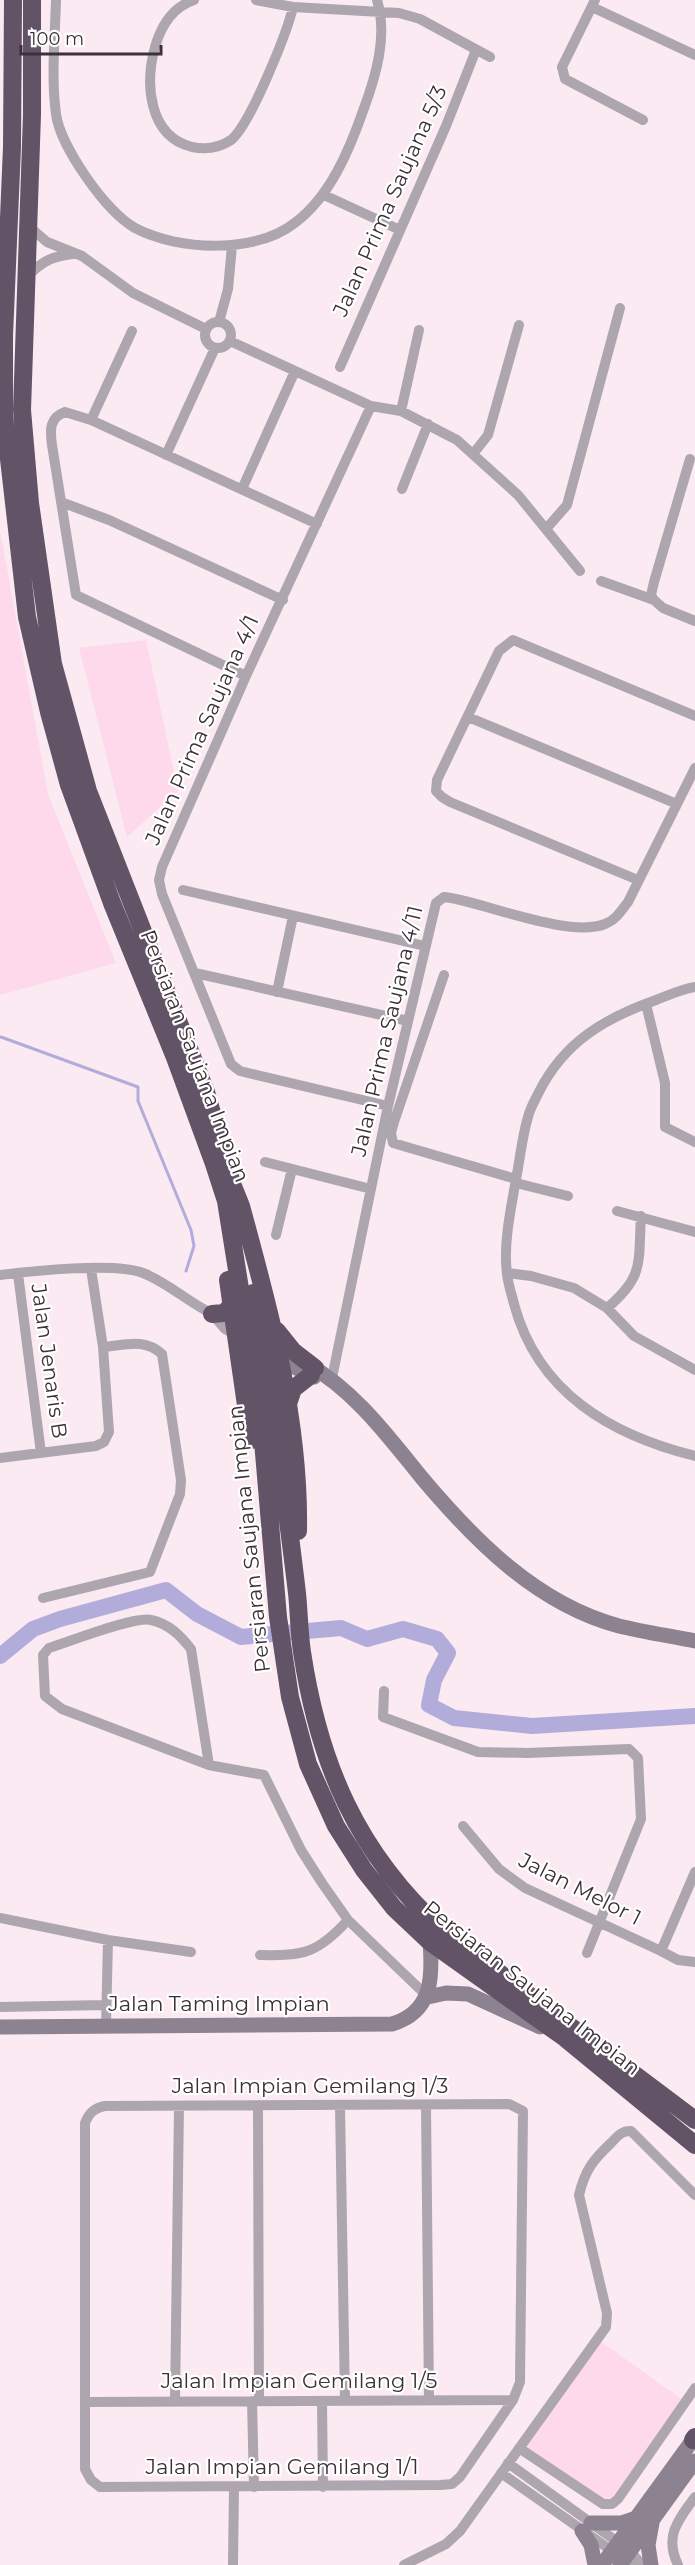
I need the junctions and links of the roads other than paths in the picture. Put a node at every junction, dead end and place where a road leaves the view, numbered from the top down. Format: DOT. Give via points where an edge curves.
graph roads {
  1 [pos="32,0"];
  2 [pos="56,0"];
  3 [pos="194,0"];
  4 [pos="256,0"];
  5 [pos="377,0"];
  6 [pos="594,3"];
  7 [pos="13,4"];
  8 [pos="293,7"];
  9 [pos="381,14"];
  10 [pos="476,50"];
  11 [pos="695,55"];
  12 [pos="490,57"];
  13 [pos="643,120"];
  14 [pos="324,195"];
  15 [pos="28,219"];
  16 [pos="400,230"];
  17 [pos="232,246"];
  18 [pos="74,254"];
  19 [pos="28,276"];
  20 [pos="620,308"];
  21 [pos="219,322"];
  22 [pos="519,325"];
  23 [pos="206,329"];
  24 [pos="419,330"];
  25 [pos="132,331"];
  26 [pos="2,340"];
  27 [pos="230,341"];
  28 [pos="215,348"];
  29 [pos="340,367"];
  30 [pos="295,371"];
  31 [pos="371,406"];
  32 [pos="401,411"];
  33 [pos="2,412"];
  34 [pos="91,420"];
  35 [pos="428,424"];
  36 [pos="166,454"];
  37 [pos="473,454"];
  38 [pos="690,459"];
  39 [pos="242,489"];
  40 [pos="402,489"];
  41 [pos="61,502"];
  42 [pos="317,524"];
  43 [pos="546,529"];
  44 [pos="580,571"];
  45 [pos="601,581"];
  46 [pos="282,600"];
  47 [pos="654,600"];
  48 [pos="695,621"];
  49 [pos="246,676"];
  50 [pos="695,716"];
  51 [pos="468,717"];
  52 [pos="695,768"];
  53 [pos="677,804"];
  54 [pos="638,880"];
  55 [pos="183,890"];
  56 [pos="293,916"];
  57 [pos="425,946"];
  58 [pos="195,973"];
  59 [pos="444,975"];
  60 [pos="695,987"];
  61 [pos="277,992"];
  62 [pos="645,1004"];
  63 [pos="408,1021"];
  64 [pos="388,1106"];
  65 [pos="695,1142"];
  66 [pos="265,1162"];
  67 [pos="292,1169"];
  68 [pos="516,1181"];
  69 [pos="233,1186"];
  70 [pos="371,1188"];
  71 [pos="568,1196"];
  72 [pos="617,1211"];
  73 [pos="640,1216"];
  74 [pos="695,1232"];
  75 [pos="276,1235"];
  76 [pos="91,1269"];
  77 [pos="507,1273"];
  78 [pos="18,1274"];
  79 [pos="0,1275"];
  80 [pos="242,1298"];
  81 [pos="607,1308"];
  82 [pos="212,1314"];
  83 [pos="274,1327"];
  84 [pos="236,1330"];
  85 [pos="103,1347"];
  86 [pos="279,1353"];
  87 [pos="695,1371"];
  88 [pos="313,1372"];
  89 [pos="332,1378"];
  90 [pos="347,1392"];
  91 [pos="288,1404"];
  92 [pos="267,1417"];
  93 [pos="42,1453"];
  94 [pos="695,1456"];
  95 [pos="0,1458"];
  96 [pos="43,1598"];
  97 [pos="298,1604"];
  98 [pos="274,1618"];
  99 [pos="695,1641"];
  100 [pos="384,1691"];
  101 [pos="209,1764"];
  102 [pos="463,1826"];
  103 [pos="695,1872"];
  104 [pos="0,1918"];
  105 [pos="348,1920"];
  106 [pos="600,1923"];
  107 [pos="108,1940"];
  108 [pos="430,1942"];
  109 [pos="661,1951"];
  110 [pos="191,1952"];
  111 [pos="587,1953"];
  112 [pos="260,1955"];
  113 [pos="695,1962"];
  114 [pos="428,1997"];
  115 [pos="105,2005"];
  116 [pos="0,2007"];
  117 [pos="106,2025"];
  118 [pos="0,2027"];
  119 [pos="565,2038"];
  120 [pos="426,2105"];
  121 [pos="179,2106"];
  122 [pos="258,2106"];
  123 [pos="340,2106"];
  124 [pos="695,2120"];
  125 [pos="695,2145"];
  126 [pos="695,2195"];
  127 [pos="695,2388"];
  128 [pos="429,2400"];
  129 [pos="513,2400"];
  130 [pos="175,2401"];
  131 [pos="255,2401"];
  132 [pos="322,2401"];
  133 [pos="345,2401"];
  134 [pos="86,2402"];
  135 [pos="694,2438"];
  136 [pos="519,2448"];
  137 [pos="695,2461"];
  138 [pos="508,2463"];
  139 [pos="501,2473"];
  140 [pos="234,2487"];
  141 [pos="254,2487"];
  142 [pos="323,2487"];
  143 [pos="695,2497"];
  144 [pos="636,2518"];
  145 [pos="652,2520"];
  146 [pos="587,2527"];
  147 [pos="623,2556"];
  148 [pos="233,2565"];
  149 [pos="404,2565"];
  150 [pos="595,2565"];
  151 [pos="602,2565"];
  152 [pos="642,2565"];
  153 [pos="651,2565"];
  154 [pos="678,2565"];
  1 -- 15 [label="highway, Persiaran Saujana Impian"];
  2 -- 17 [label="street" via="56,116 70,152 84,174 132,226 170,240"];
  3 -- 8 [label="street" via="173,12 159,32 150,99 159,123 170,137 200,149 219,147 233,138 277,54"];
  4 -- 8 [label="street"];
  5 -- 9 [label="street"];
  6 -- 11 [label="street"];
  6 -- 13 [label="street" via="562,67 565,79"];
  7 -- 26 [label="highway, Persiaran Saujana Impian" via="4,42 4,126 12,147"];
  8 -- 9 [label="street"];
  9 -- 10 [label="street" via="420,20"];
  9 -- 14 [label="street" via="373,86"];
  10 -- 12 [label="street"];
  10 -- 16 [label="street, Jalan Prima Saujana 5/3"];
  14 -- 16 [label="street"];
  14 -- 17 [label="street" via="296,223 277,234"];
  15 -- 18 [label="street" via="39,237"];
  15 -- 19 [label="highway, Persiaran Saujana Impian"];
  16 -- 29 [label="street, Jalan Prima Saujana 5/3"];
  17 -- 21 [label="street" via="228,289"];
  18 -- 19 [label="street" via="43,261"];
  18 -- 23 [label="street" via="133,293"];
  19 -- 69 [label="highway, Persiaran Saujana Impian" via="22,410 30,503 53,664 88,791 206,1092"];
  20 -- 43 [label="street" via="567,505"];
  21 -- 23 [label="street"];
  21 -- 27 [label="street" via="230,329"];
  22 -- 37 [label="street" via="488,435"];
  23 -- 28 [label="street" via="206,341"];
  24 -- 32 [label="street"];
  25 -- 34 [label="street"];
  26 -- 33 [label="highway, Persiaran Saujana Impian"];
  27 -- 28 [label="street"];
  27 -- 30 [label="street"];
  28 -- 36 [label="street"];
  30 -- 31 [label="street"];
  30 -- 39 [label="street"];
  31 -- 32 [label="street"];
  31 -- 42 [label="street, Jalan Prima Saujana 4/1"];
  32 -- 35 [label="street"];
  33 -- 80 [label="highway, Persiaran Saujana Impian" via="27,617 49,712 69,785 112,903 214,1164 226,1201"];
  34 -- 36 [label="street"];
  34 -- 41 [label="street" via="65,412 52,422"];
  35 -- 37 [label="street"];
  35 -- 40 [label="street"];
  36 -- 39 [label="street"];
  37 -- 43 [label="street" via="518,495"];
  38 -- 47 [label="street" via="657,571 651,595"];
  39 -- 42 [label="street"];
  41 -- 46 [label="street" via="110,520"];
  41 -- 49 [label="street" via="74,588 80,599"];
  42 -- 46 [label="street, Jalan Prima Saujana 4/1"];
  43 -- 44 [label="street"];
  45 -- 47 [label="street"];
  46 -- 49 [label="street, Jalan Prima Saujana 4/1"];
  47 -- 48 [label="street" via="663,608"];
  49 -- 58 [label="street, Jalan Prima Saujana 4/1" via="159,880"];
  50 -- 51 [label="street" via="513,640 499,651"];
  51 -- 53 [label="street"];
  51 -- 54 [label="street" via="437,780 436,791 450,802"];
  52 -- 53 [label="street, Jalan Prima Saujana 4/11"];
  53 -- 54 [label="street, Jalan Prima Saujana 4/11"];
  54 -- 57 [label="street, Jalan Prima Saujana 4/11" via="614,920 586,928 444,897 436,903"];
  55 -- 56 [label="street"];
  56 -- 57 [label="street"];
  56 -- 61 [label="street"];
  57 -- 63 [label="street, Jalan Prima Saujana 4/11"];
  58 -- 61 [label="street"];
  58 -- 64 [label="street, Jalan Prima Saujana 4/1" via="230,1062 240,1071"];
  59 -- 68 [label="street" via="394,1122 393,1143"];
  60 -- 62 [label="street"];
  61 -- 63 [label="street"];
  62 -- 65 [label="street" via="665,1083 665,1127"];
  62 -- 68 [label="street" via="580,1038 550,1070 528,1116"];
  63 -- 64 [label="street, Jalan Prima Saujana 4/11"];
  64 -- 70 [label="street, Jalan Prima Saujana 4/11"];
  66 -- 67 [label="street"];
  67 -- 70 [label="street"];
  67 -- 75 [label="street"];
  68 -- 71 [label="street"];
  68 -- 77 [label="street"];
  69 -- 80 [label="highway, Persiaran Saujana Impian"];
  69 -- 83 [label="highway" via="242,1206"];
  70 -- 89 [label="street, Jalan Prima Saujana 4/11"];
  72 -- 73 [label="street"];
  73 -- 74 [label="street"];
  73 -- 81 [label="street" via="635,1277 626,1292"];
  76 -- 78 [label="street"];
  76 -- 82 [label="street" via="118,1268 144,1273"];
  76 -- 85 [label="street"];
  77 -- 81 [label="street" via="574,1288"];
  77 -- 94 [label="street" via="521,1329 562,1389 591,1414 624,1432 658,1447"];
  78 -- 79 [label="street"];
  78 -- 93 [label="street, Jalan Jenaris B"];
  80 -- 82 [label="highway" via="224,1313"];
  80 -- 84 [label="highway"];
  80 -- 92 [label="highway, Persiaran Saujana Impian, bridge"];
  81 -- 87 [label="street" via="634,1336"];
  82 -- 84 [label="street"];
  83 -- 86 [label="highway"];
  83 -- 88 [label="highway"];
  84 -- 86 [label="street"];
  84 -- 98 [label="highway"];
  85 -- 93 [label="street" via="109,1432 104,1442"];
  85 -- 96 [label="street" via="144,1343 162,1354 180,1494 150,1572"];
  86 -- 88 [label="street"];
  86 -- 91 [label="highway"];
  88 -- 89 [label="street"];
  88 -- 90 [label="street"];
  88 -- 91 [label="highway" via="297,1385"];
  89 -- 90 [label="street"];
  90 -- 99 [label="street" via="510,1570 597,1618"];
  91 -- 97 [label="highway" via="299,1499"];
  92 -- 97 [label="highway, Persiaran Saujana Impian"];
  92 -- 98 [label="highway, Persiaran Saujana Impian"];
  93 -- 95 [label="street"];
  97 -- 124 [label="highway, Persiaran Saujana Impian" via="302,1650 322,1745 362,1835 399,1887 442,1930"];
  98 -- 108 [label="highway, Persiaran Saujana Impian" via="308,1764 336,1826 394,1908"];
  100 -- 106 [label="street" via="383,1717 478,1752 628,1749 638,1758 641,1820"];
  101 -- 101 [label="street" via="191,1649 167,1626 142,1619 49,1648 43,1655 45,1696 62,1709"];
  101 -- 105 [label="street" via="267,1778 302,1850"];
  102 -- 106 [label="street, Jalan Melor 1" via="499,1869 516,1882"];
  103 -- 109 [label="street"];
  104 -- 107 [label="street"];
  105 -- 112 [label="street" via="334,1936 308,1953"];
  105 -- 114 [label="street"];
  106 -- 109 [label="street, Jalan Melor 1"];
  106 -- 111 [label="street"];
  107 -- 110 [label="street"];
  107 -- 115 [label="street"];
  108 -- 114 [label="street"];
  108 -- 119 [label="highway, Persiaran Saujana Impian"];
  109 -- 113 [label="street, Jalan Melor 1" via="678,1960"];
  114 -- 117 [label="street, Jalan Taming Impian" via="414,2013 392,2024"];
  114 -- 119 [label="street" via="468,1994"];
  115 -- 116 [label="street"];
  115 -- 117 [label="street"];
  117 -- 118 [label="street, Jalan Taming Impian"];
  119 -- 125 [label="highway, Persiaran Saujana Impian"];
  120 -- 123 [label="street, Jalan Impian Gemilang 1/3"];
  120 -- 128 [label="street"];
  120 -- 129 [label="street, Jalan Impian Gemilang 1/3" via="509,2104 523,2112 520,2382"];
  121 -- 122 [label="street, Jalan Impian Gemilang 1/3"];
  121 -- 130 [label="street"];
  121 -- 134 [label="street, Jalan Impian Gemilang 1/3" via="96,2108 84,2123"];
  122 -- 123 [label="street, Jalan Impian Gemilang 1/3"];
  122 -- 131 [label="street"];
  123 -- 133 [label="street"];
  126 -- 136 [label="street" via="631,2131 622,2132 594,2159 579,2195 607,2313 606,2327"];
  127 -- 136 [label="street" via="612,2504 603,2504"];
  128 -- 129 [label="street, Jalan Impian Gemilang 1/5"];
  128 -- 133 [label="street, Jalan Impian Gemilang 1/5"];
  129 -- 142 [label="street, Jalan Impian Gemilang 1/1" via="452,2484"];
  130 -- 131 [label="street, Jalan Impian Gemilang 1/5"];
  130 -- 134 [label="street, Jalan Impian Gemilang 1/5"];
  131 -- 132 [label="street, Jalan Impian Gemilang 1/5"];
  131 -- 141 [label="street"];
  132 -- 133 [label="street, Jalan Impian Gemilang 1/5"];
  132 -- 142 [label="street"];
  134 -- 140 [label="street, Jalan Impian Gemilang 1/1" via="86,2469 100,2487"];
  135 -- 144 [label="street"];
  136 -- 138 [label="street"];
  137 -- 145 [label="street"];
  138 -- 139 [label="street"];
  138 -- 146 [label="street"];
  139 -- 146 [label="street"];
  139 -- 149 [label="street" via="453,2538"];
  140 -- 141 [label="street, Jalan Impian Gemilang 1/1"];
  140 -- 148 [label="street"];
  141 -- 142 [label="street, Jalan Impian Gemilang 1/1"];
  143 -- 154 [label="street" via="674,2526 671,2551"];
  144 -- 146 [label="street"];
  144 -- 147 [label="street"];
  145 -- 147 [label="street"];
  145 -- 153 [label="street" via="648,2546"];
  146 -- 147 [label="street"];
  146 -- 150 [label="street"];
  147 -- 151 [label="street"];
  147 -- 152 [label="street"];
}
